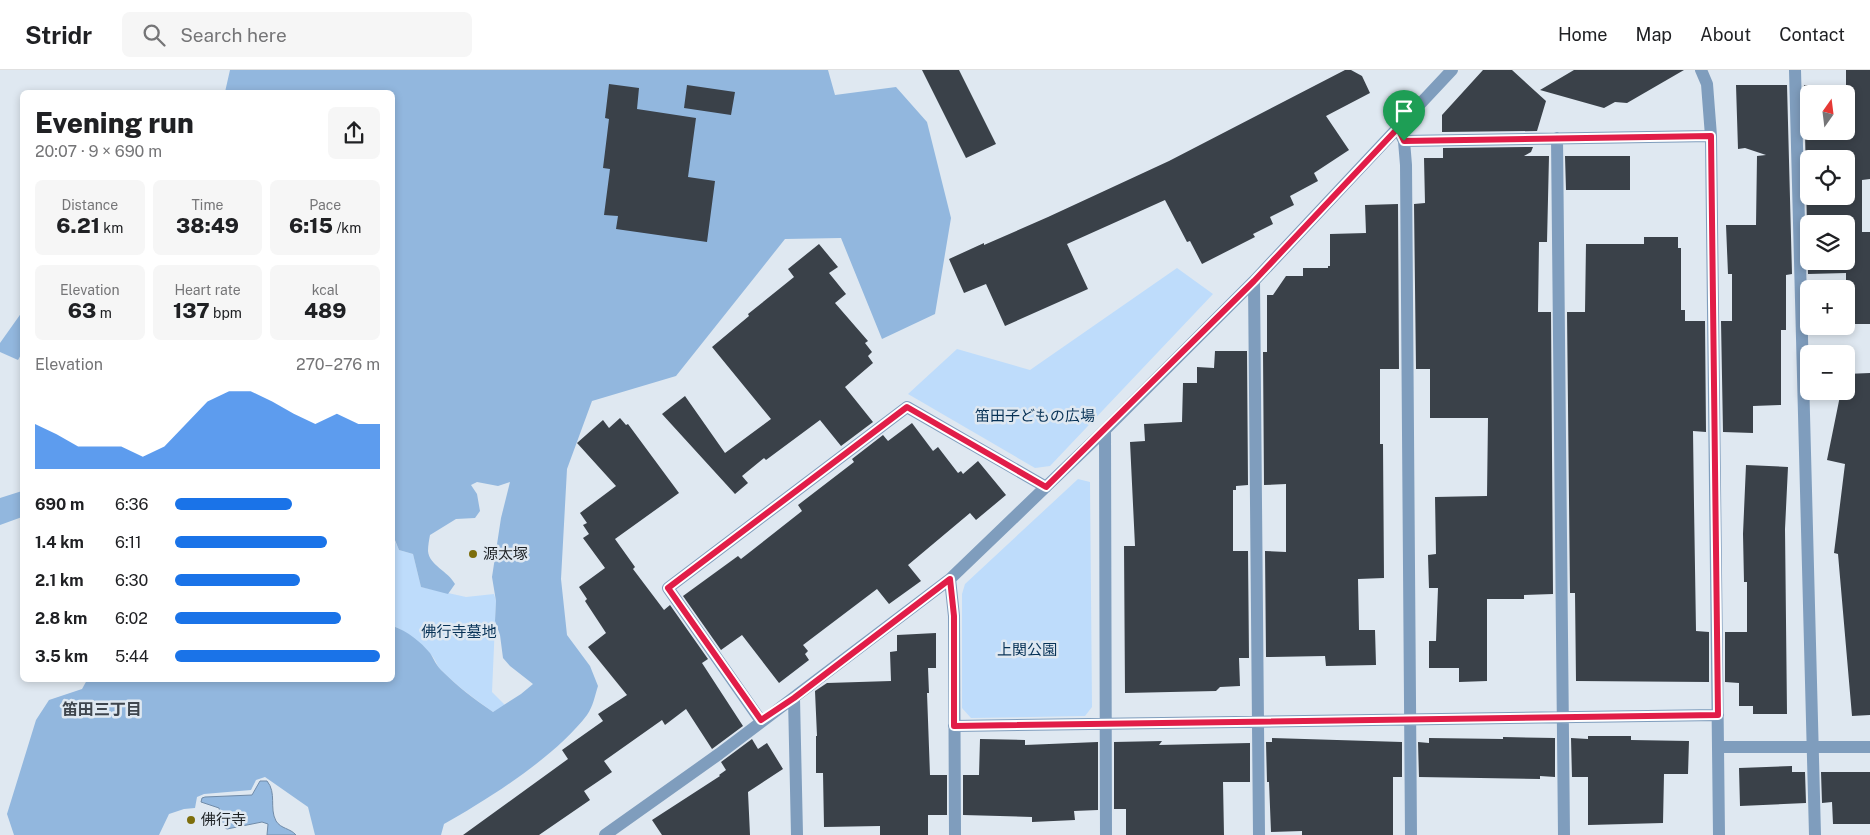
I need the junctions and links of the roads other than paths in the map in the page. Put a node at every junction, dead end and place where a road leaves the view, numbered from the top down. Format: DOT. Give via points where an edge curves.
graph roads {
  1 [pos="1452,70"];
  2 [pos="1701,70"];
  3 [pos="1795,70"];
  4 [pos="1398,128"];
  5 [pos="1711,136"];
  6 [pos="1557,138"];
  7 [pos="1404,141"];
  8 [pos="1254,281"];
  9 [pos="1105,430"];
  10 [pos="1046,487"];
  11 [pos="950,579"];
  12 [pos="794,698"];
  13 [pos="1718,715"];
  14 [pos="1564,717"];
  15 [pos="1409,718"];
  16 [pos="761,720"];
  17 [pos="1258,721"];
  18 [pos="1105,724"];
  19 [pos="954,726"];
  20 [pos="1719,746"];
  21 [pos="1813,746"];
  22 [pos="1870,747"];
  23 [pos="605,835"];
  24 [pos="797,835"];
  25 [pos="955,835"];
  26 [pos="1106,835"];
  27 [pos="1259,835"];
  28 [pos="1411,835"];
  29 [pos="1564,835"];
  30 [pos="1719,835"];
  31 [pos="1815,835"];
  1 -- 4 [label="street"];
  2 -- 5 [label="street" via="1707,84"];
  3 -- 21 [label="street"];
  4 -- 7 [label="street"];
  4 -- 8 [label="street"];
  5 -- 6 [label="street"];
  5 -- 13 [label="street"];
  6 -- 7 [label="street"];
  6 -- 14 [label="street"];
  7 -- 15 [label="street"];
  8 -- 9 [label="street"];
  8 -- 17 [label="street"];
  9 -- 10 [label="street"];
  9 -- 18 [label="street"];
  10 -- 11 [label="street"];
  10 -- 16 [label="street" via="907,407 668,588"];
  11 -- 12 [label="street"];
  11 -- 19 [label="street" via="954,616"];
  12 -- 16 [label="street"];
  12 -- 24 [label="street"];
  13 -- 14 [label="street"];
  13 -- 20 [label="street"];
  14 -- 15 [label="street"];
  14 -- 29 [label="street"];
  15 -- 17 [label="street"];
  15 -- 28 [label="street"];
  16 -- 23 [label="street"];
  17 -- 18 [label="street"];
  17 -- 27 [label="street"];
  18 -- 19 [label="street"];
  18 -- 26 [label="street"];
  19 -- 25 [label="street"];
  20 -- 21 [label="street"];
  20 -- 30 [label="street"];
  21 -- 22 [label="street"];
  21 -- 31 [label="street"];
}
